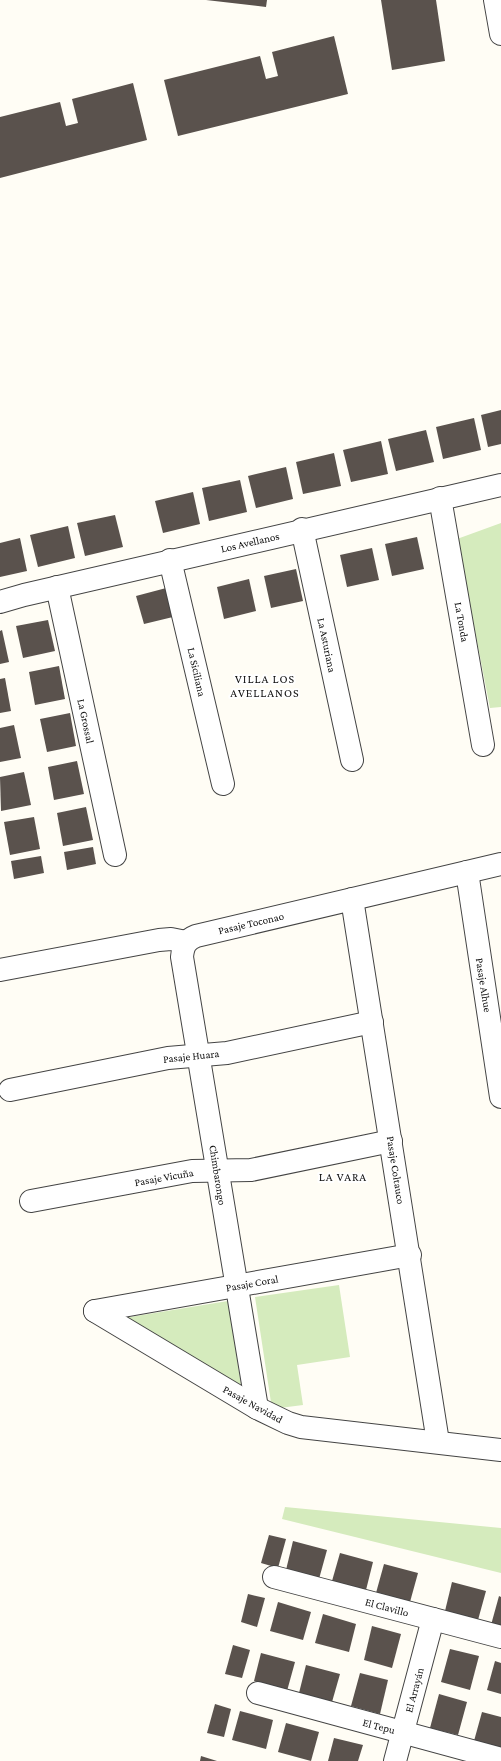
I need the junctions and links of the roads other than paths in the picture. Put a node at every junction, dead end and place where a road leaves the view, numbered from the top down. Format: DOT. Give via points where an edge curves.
graph roads {
  1 [pos="495,0"];
  2 [pos="501,34"];
  3 [pos="501,485"];
  4 [pos="440,498"];
  5 [pos="302,529"];
  6 [pos="170,560"];
  7 [pos="57,587"];
  8 [pos="0,602"];
  9 [pos="483,745"];
  10 [pos="352,760"];
  11 [pos="223,784"];
  12 [pos="115,855"];
  13 [pos="501,864"];
  14 [pos="467,872"];
  15 [pos="352,899"];
  16 [pos="186,942"];
  17 [pos="0,970"];
  18 [pos="372,1022"];
  19 [pos="198,1055"];
  20 [pos="10,1090"];
  21 [pos="501,1097"];
  22 [pos="391,1141"];
  23 [pos="217,1170"];
  24 [pos="31,1201"];
  25 [pos="410,1255"];
  26 [pos="237,1286"];
  27 [pos="95,1311"];
  28 [pos="257,1408"];
  29 [pos="438,1442"];
  30 [pos="501,1450"];
  31 [pos="274,1577"];
  32 [pos="433,1619"];
  33 [pos="501,1637"];
  34 [pos="258,1693"];
  35 [pos="403,1732"];
  36 [pos="501,1759"];
  37 [pos="395,1761"];
  1 -- 2 [label="street"];
  3 -- 4 [label="street, Los Avellanos"];
  4 -- 5 [label="street, Los Avellanos"];
  4 -- 9 [label="street, La Tonda"];
  5 -- 6 [label="street, Los Avellanos"];
  5 -- 10 [label="street, La Asturiana"];
  6 -- 7 [label="street, Los Avellanos"];
  6 -- 11 [label="street, La Siciliana"];
  7 -- 8 [label="street, Los Avellanos"];
  7 -- 12 [label="street, La Grossal"];
  13 -- 14 [label="street, Pasaje Toconao"];
  14 -- 15 [label="street, Pasaje Toconao"];
  14 -- 21 [label="street, Pasaje Alhue"];
  15 -- 16 [label="street, Pasaje Toconao" via="196,936"];
  15 -- 18 [label="street, Pasaje Coltauco"];
  16 -- 17 [label="street" via="159,940"];
  16 -- 19 [label="street, Chimbarongo" via="182,957"];
  18 -- 19 [label="street, Pasaje Huara" via="227,1052"];
  18 -- 22 [label="street, Pasaje Coltauco"];
  19 -- 20 [label="street, Pasaje Huara" via="168,1058"];
  19 -- 23 [label="street, Chimbarongo"];
  22 -- 23 [label="street, Pasaje Vicuña" via="251,1170"];
  22 -- 25 [label="street, Pasaje Coltauco"];
  23 -- 24 [label="street, Pasaje Vicuña" via="192,1171"];
  23 -- 26 [label="street, Chimbarongo"];
  25 -- 26 [label="street, Pasaje Coral"];
  25 -- 29 [label="street, Pasaje Coltauco"];
  26 -- 27 [label="street, Pasaje Coral"];
  26 -- 28 [label="street, Chimbarongo"];
  27 -- 28 [label="street, Pasaje Navidad"];
  28 -- 29 [label="street, Pasaje Navidad" via="301,1427"];
  29 -- 30 [label="street, Pasaje Navidad"];
  31 -- 32 [label="street, El Clavillo"];
  32 -- 33 [label="street, El Clavillo"];
  32 -- 35 [label="street, El Arrayán"];
  34 -- 35 [label="street, El Tepu"];
  35 -- 36 [label="street, El Tepu"];
  35 -- 37 [label="street, El Arrayán"];
}
